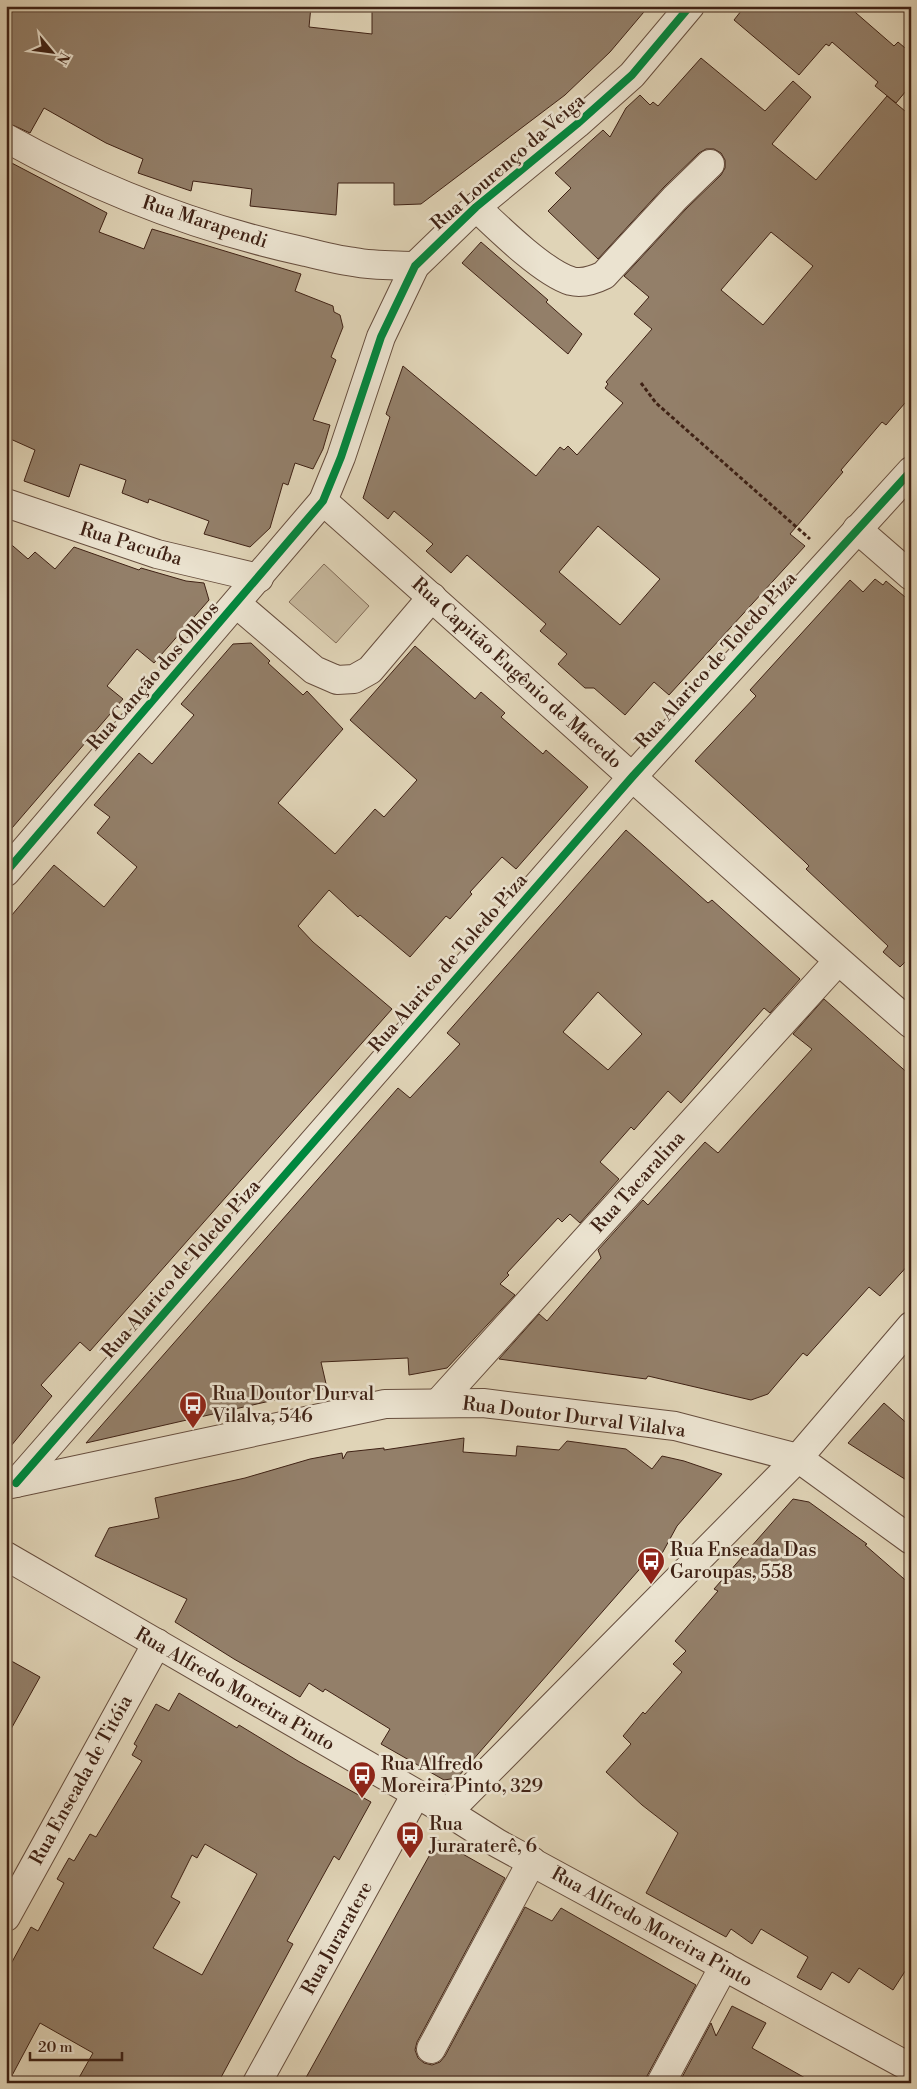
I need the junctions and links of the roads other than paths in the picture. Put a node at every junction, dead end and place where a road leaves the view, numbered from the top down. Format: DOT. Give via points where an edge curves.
graph roads {
  1 [pos="690,6"];
  2 [pos="6,138"];
  3 [pos="710,164"];
  4 [pos="476,207"];
  5 [pos="415,266"];
  6 [pos="911,471"];
  7 [pos="324,501"];
  8 [pos="6,503"];
  9 [pos="858,529"];
  10 [pos="911,576"];
  11 [pos="259,578"];
  12 [pos="432,597"];
  13 [pos="237,604"];
  14 [pos="633,776"];
  15 [pos="6,872"];
  16 [pos="838,961"];
  17 [pos="911,1024"];
  18 [pos="911,1326"];
  19 [pos="438,1403"];
  20 [pos="798,1458"];
  21 [pos="11,1484"];
  22 [pos="911,1540"];
  23 [pos="6,1556"];
  24 [pos="157,1643"];
  25 [pos="416,1794"];
  26 [pos="448,1812"];
  27 [pos="532,1861"];
  28 [pos="6,1917"];
  29 [pos="724,1966"];
  30 [pos="431,2049"];
  31 [pos="911,2068"];
  32 [pos="257,2083"];
  33 [pos="661,2083"];
  1 -- 4 [label="street, Rua Lourenço da Veiga" via="632,75 578,124"];
  2 -- 5 [label="street, Rua Marapendi" via="54,165 190,221 276,246 355,263"];
  3 -- 4 [label="street" via="604,275 590,282 572,282 550,272"];
  4 -- 5 [label="street, Rua Lourenço da Veiga"];
  5 -- 7 [label="street, Rua Lourenço da Veiga" via="381,337"];
  6 -- 9 [label="street, Rua Alarico de Toledo Piza"];
  7 -- 11 [label="street, Rua Canção dos Olhos"];
  7 -- 12 [label="street, Rua Capitão Eugênio de Macedo"];
  8 -- 11 [label="street, Rua Pacuíba" via="157,554"];
  9 -- 10 [label="street"];
  9 -- 14 [label="street, Rua Alarico de Toledo Piza"];
  11 -- 13 [label="street, Rua Canção dos Olhos"];
  12 -- 13 [label="street" via="370,670 354,679 337,680 314,670"];
  12 -- 14 [label="street, Rua Capitão Eugênio de Macedo"];
  13 -- 15 [label="street, Rua Canção dos Olhos"];
  14 -- 16 [label="street, Rua Capitão Eugênio de Macedo"];
  14 -- 21 [label="street, Rua Alarico de Toledo Piza"];
  16 -- 17 [label="street, Rua Capitão Eugênio de Macedo"];
  16 -- 19 [label="street, Rua Tacaralina"];
  18 -- 20 [label="street"];
  19 -- 20 [label="street, Rua Doutor Durval Vilalva" via="483,1403 675,1426"];
  19 -- 21 [label="street, Rua Doutor Durval Vilalva" via="385,1404"];
  20 -- 22 [label="street, Rua Doutor Durval Vilalva"];
  20 -- 26 [label="street"];
  23 -- 24 [label="street, Rua Alfredo Moreira Pinto"];
  24 -- 25 [label="street, Rua Alfredo Moreira Pinto"];
  24 -- 28 [label="street, Rua Enseada de Titóia"];
  25 -- 26 [label="street, Rua Alfredo Moreira Pinto"];
  25 -- 32 [label="street, Rua Juraratere"];
  26 -- 27 [label="street, Rua Alfredo Moreira Pinto"];
  27 -- 29 [label="street, Rua Alfredo Moreira Pinto"];
  27 -- 30 [label="street"];
  29 -- 31 [label="street, Rua Alfredo Moreira Pinto"];
  29 -- 33 [label="street"];
}
